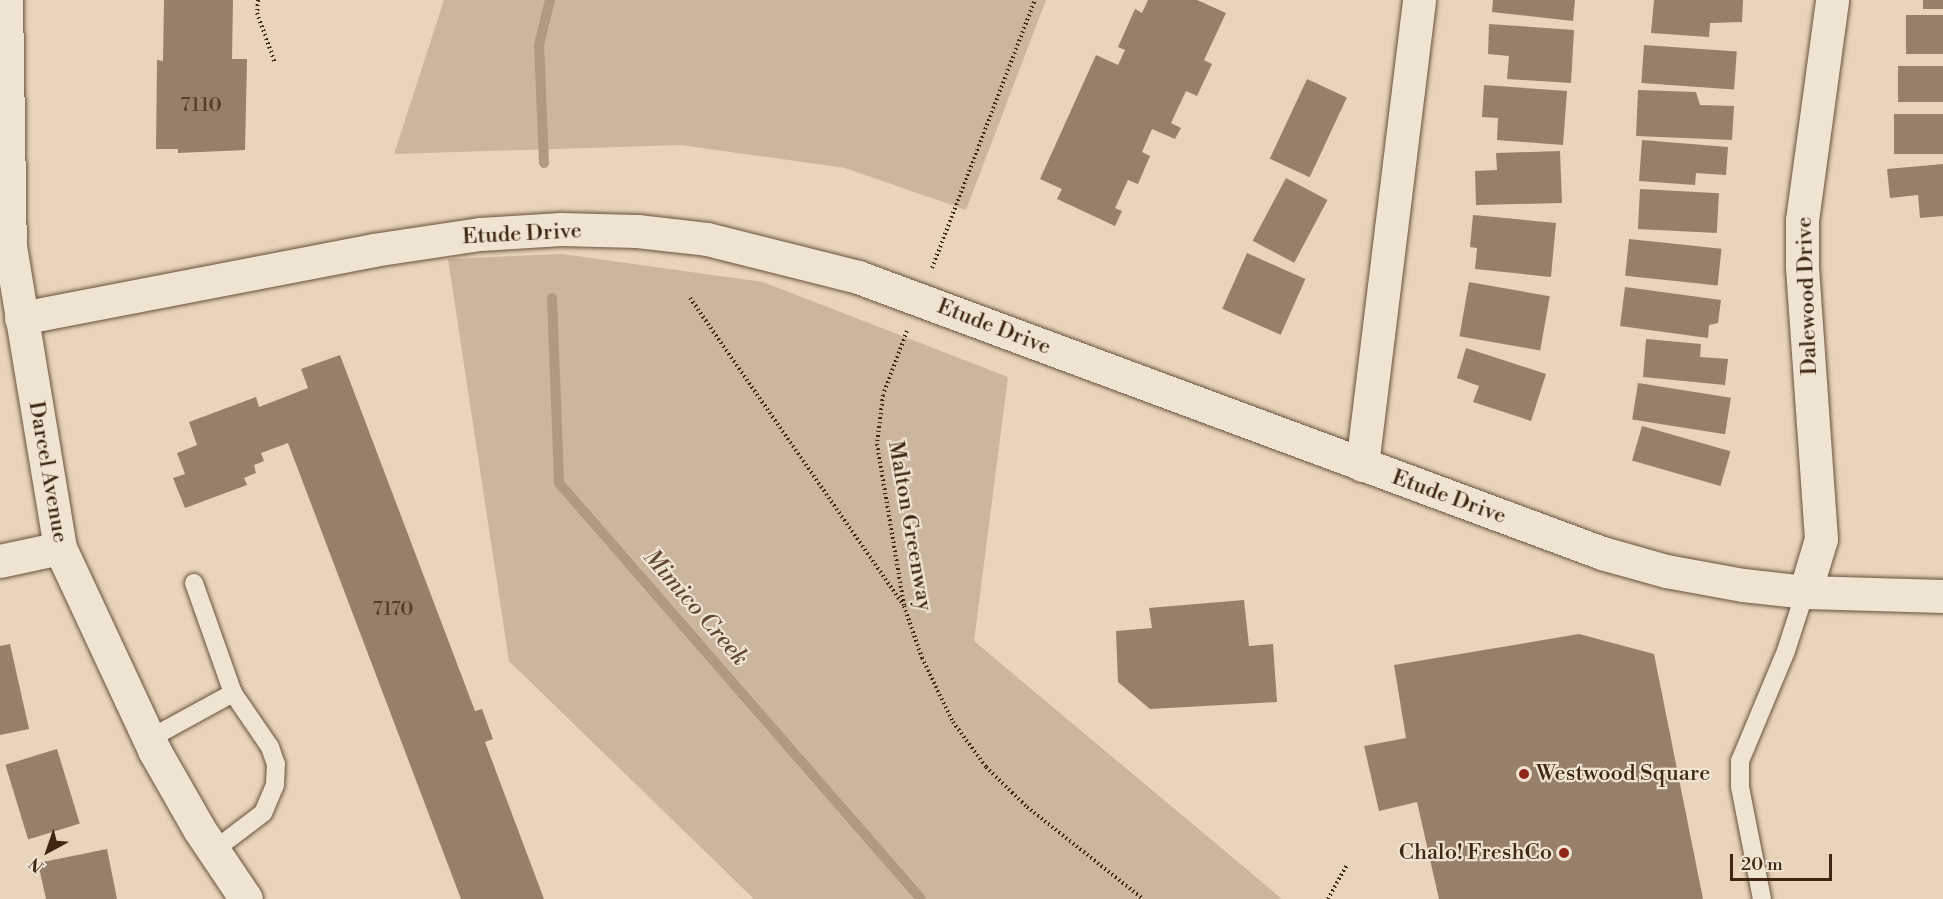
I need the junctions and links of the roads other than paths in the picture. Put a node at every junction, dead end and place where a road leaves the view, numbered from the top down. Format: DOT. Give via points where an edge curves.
graph roads {
  1 [pos="6,0"];
  2 [pos="1419,0"];
  3 [pos="1832,0"];
  4 [pos="3,77"];
  5 [pos="21,318"];
  6 [pos="1362,465"];
  7 [pos="60,548"];
  8 [pos="0,561"];
  9 [pos="194,583"];
  10 [pos="1805,591"];
  11 [pos="1943,596"];
  12 [pos="233,693"];
  13 [pos="149,739"];
  14 [pos="213,850"];
  15 [pos="246,899"];
  16 [pos="1762,899"];
  1 -- 4 [label="street, Darcel Avenue"];
  2 -- 6 [label="street"];
  3 -- 10 [label="street, Dalewood Drive" via="1802,219 1821,539"];
  4 -- 5 [label="street, Darcel Avenue" via="10,246"];
  5 -- 6 [label="street, Etude Drive" via="373,250 480,234 561,229 637,231 707,239 858,277"];
  5 -- 7 [label="street, Darcel Avenue"];
  6 -- 10 [label="street, Etude Drive" via="1602,553 1677,573"];
  7 -- 8 [label="street"];
  7 -- 13 [label="street, Darcel Avenue"];
  9 -- 12 [label="lane"];
  10 -- 11 [label="street, Etude Drive"];
  10 -- 16 [label="lane" via="1786,651 1740,760 1740,787"];
  12 -- 13 [label="lane"];
  12 -- 14 [label="lane" via="270,747 276,764 275,785 263,813"];
  13 -- 14 [label="street, Darcel Avenue"];
  14 -- 15 [label="street, Darcel Avenue"];
}
